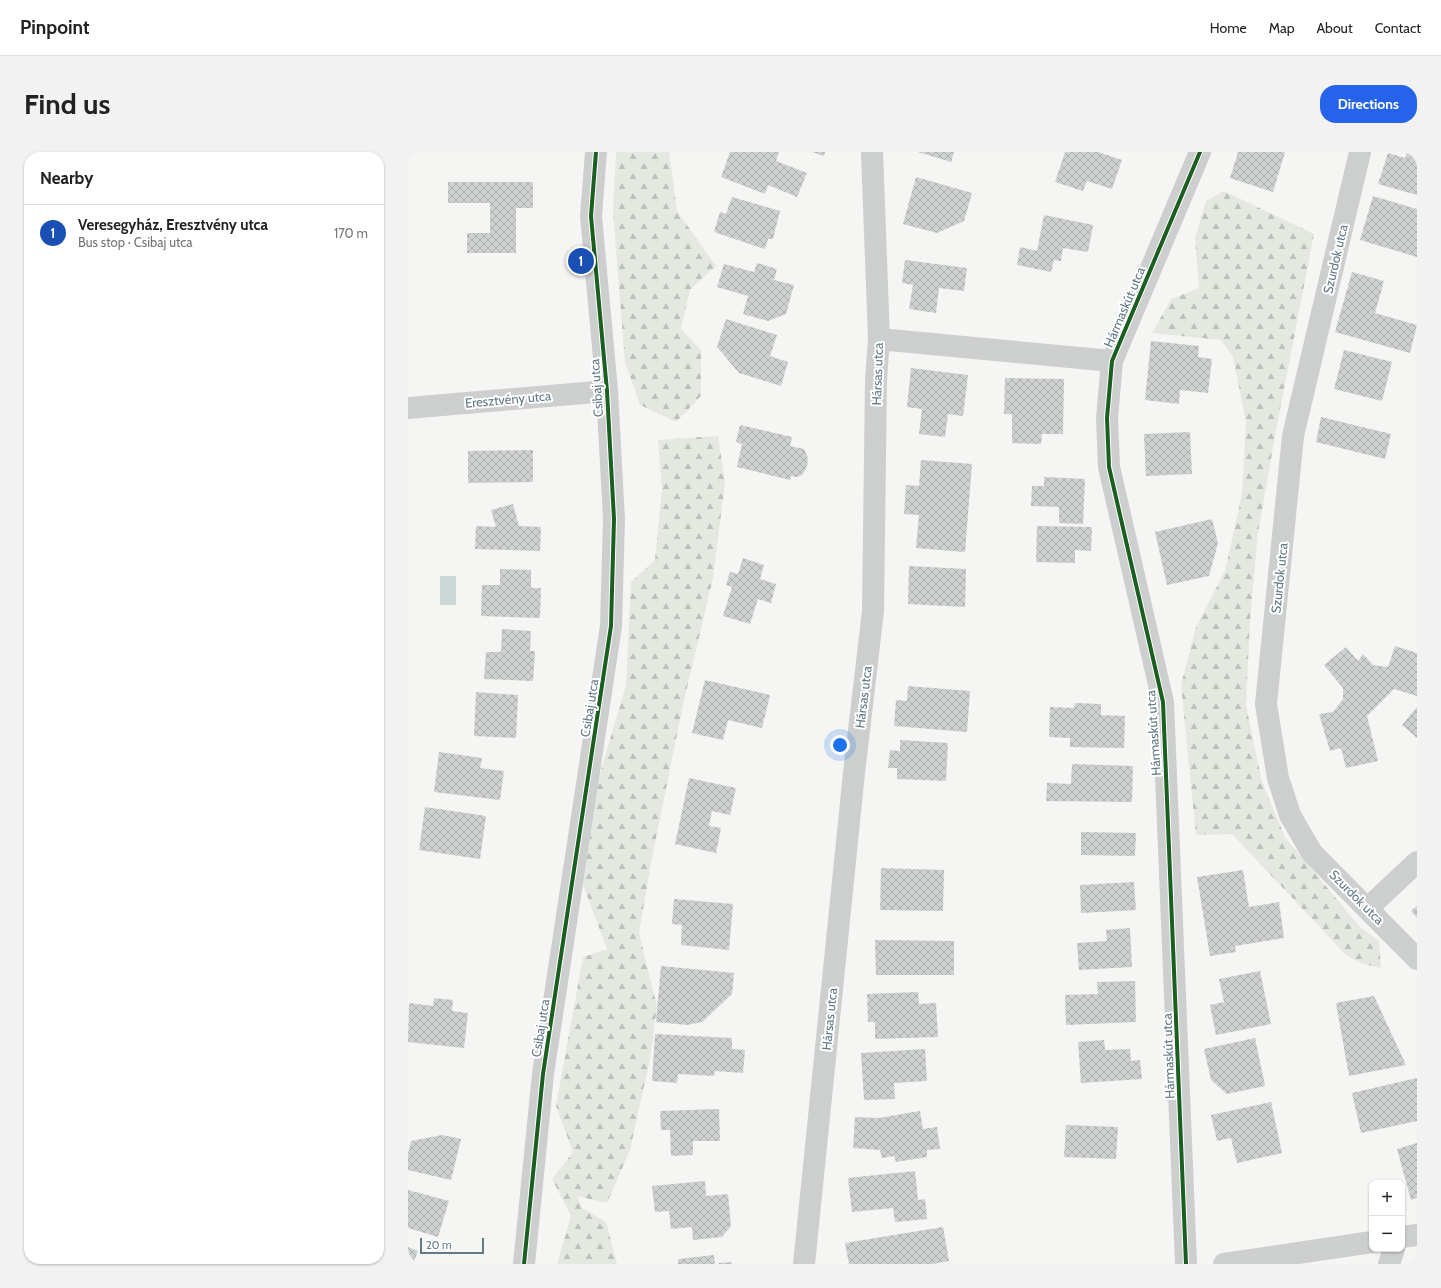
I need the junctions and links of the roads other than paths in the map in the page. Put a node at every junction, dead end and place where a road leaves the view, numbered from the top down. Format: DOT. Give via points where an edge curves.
graph roads {
  1 [pos="596,152"];
  2 [pos="872,152"];
  3 [pos="1200,152"];
  4 [pos="1360,152"];
  5 [pos="879,339"];
  6 [pos="1112,361"];
  7 [pos="607,391"];
  8 [pos="408,408"];
  9 [pos="1417,862"];
  10 [pos="1368,908"];
  11 [pos="1417,959"];
  12 [pos="1417,1235"];
  13 [pos="1405,1237"];
  14 [pos="1369,1242"];
  15 [pos="1393,1252"];
  16 [pos="524,1264"];
  17 [pos="804,1264"];
  18 [pos="1186,1264"];
  19 [pos="1224,1264"];
  20 [pos="1389,1264"];
  1 -- 7 [label="street, Csibaj utca" via="591,216"];
  2 -- 5 [label="street, Hársas utca"];
  3 -- 6 [label="street, Hármaskút utca"];
  4 -- 10 [label="street, Szurdok utca" via="1293,436 1266,704 1278,778 1290,816 1312,853"];
  5 -- 6 [label="street"];
  5 -- 17 [label="street, Hársas utca" via="876,380 873,611"];
  6 -- 18 [label="street, Hármaskút utca" via="1106,418 1110,467 1163,702"];
  7 -- 8 [label="street, Eresztvény utca"];
  7 -- 16 [label="street, Csibaj utca" via="614,519 611,626 543,1074"];
  9 -- 10 [label="street"];
  10 -- 11 [label="street, Szurdok utca"];
  12 -- 13 [label="street"];
  14 -- 19 [label="street"];
  15 -- 20 [label="street"];
}
